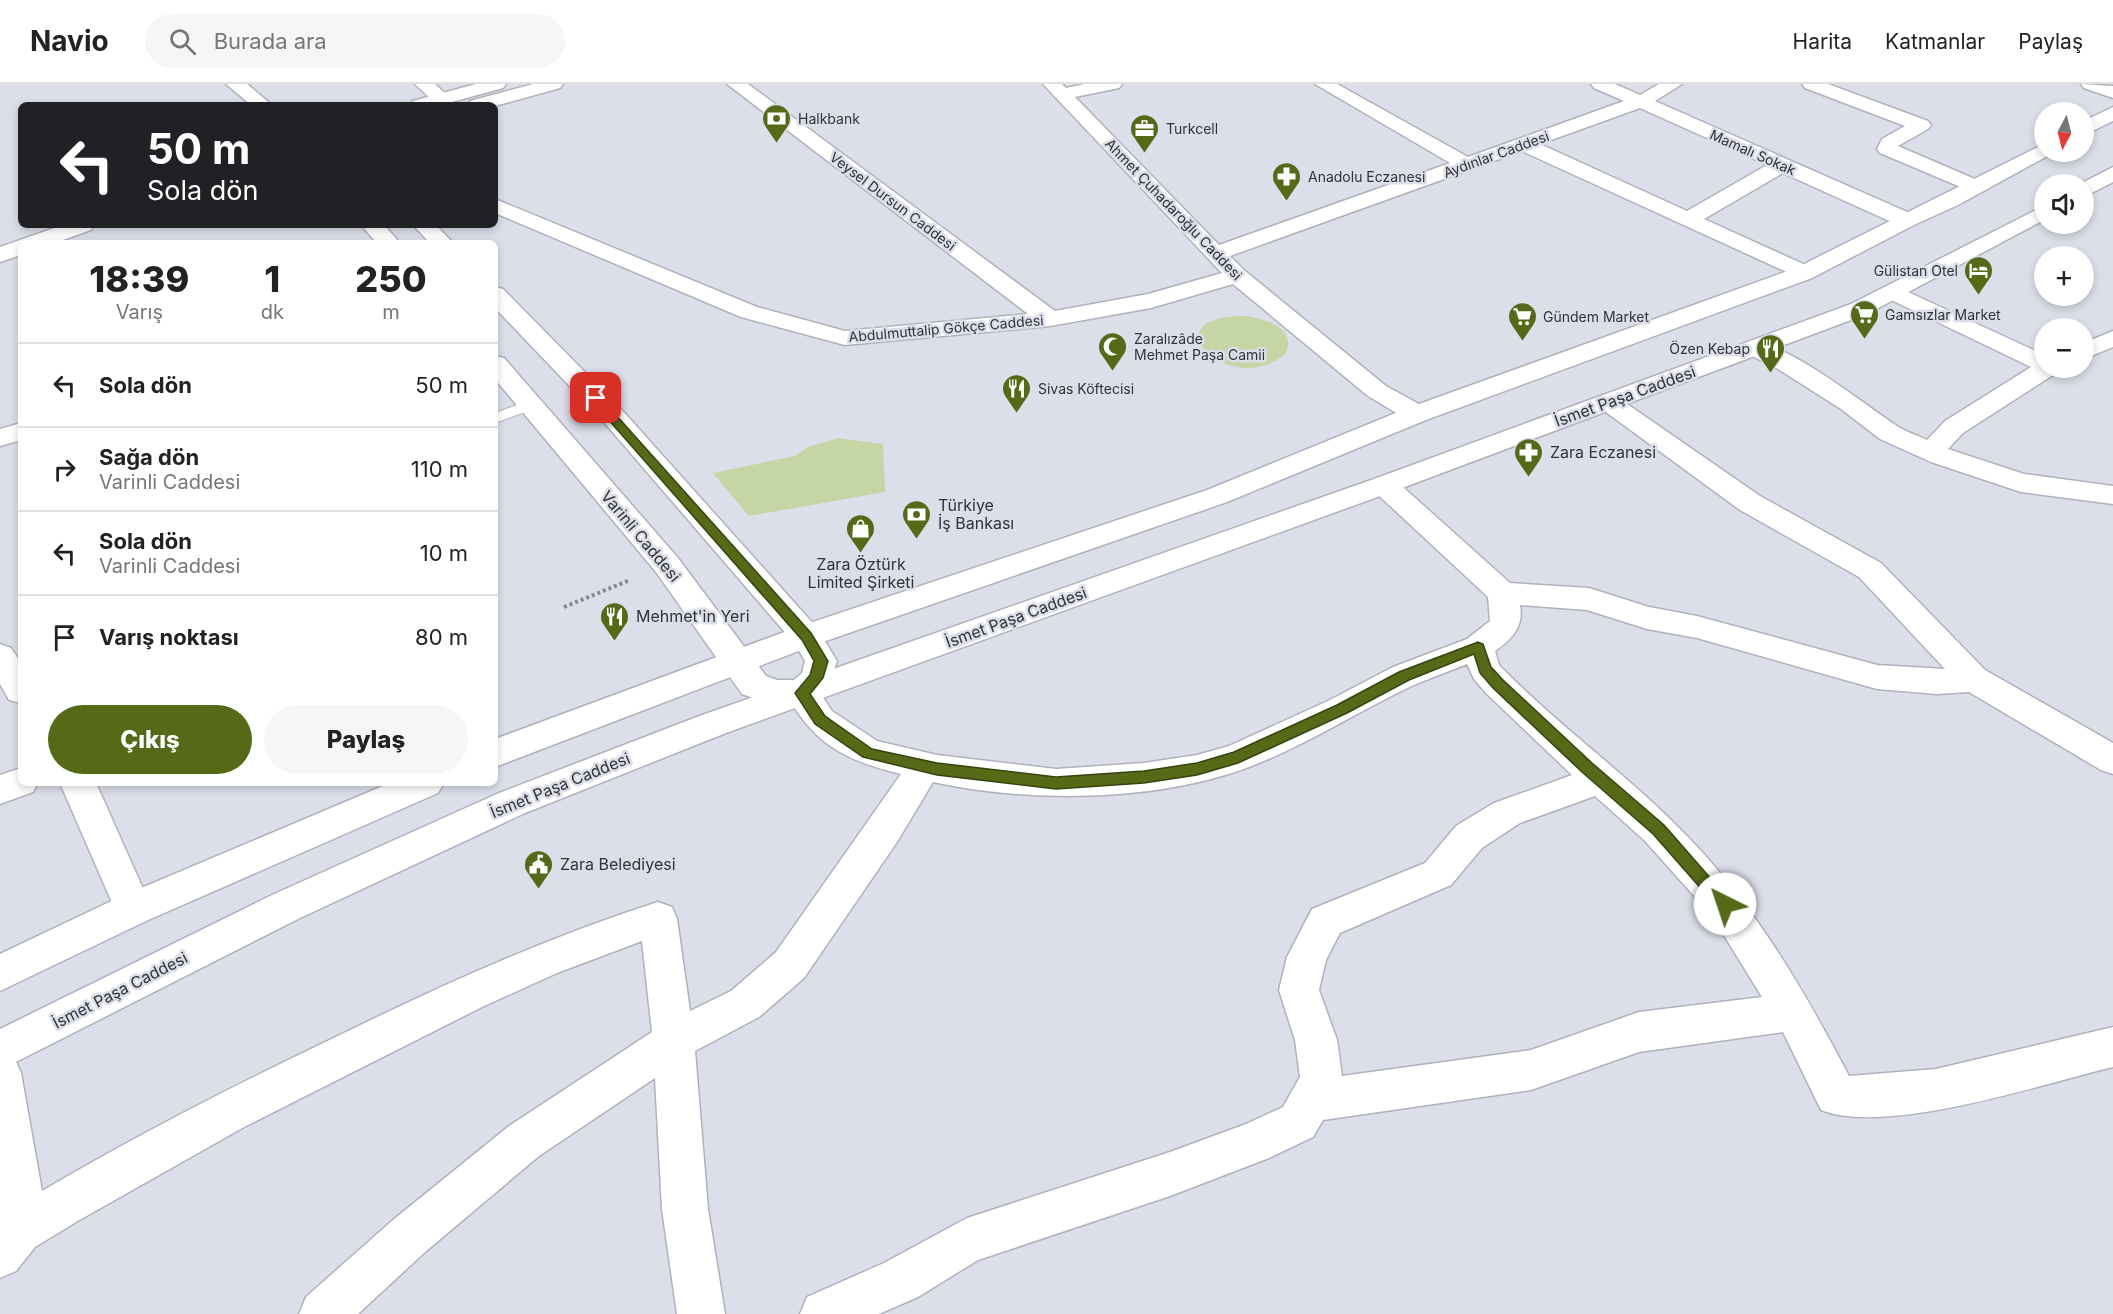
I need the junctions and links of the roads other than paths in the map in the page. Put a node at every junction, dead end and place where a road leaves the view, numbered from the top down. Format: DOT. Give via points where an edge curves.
graph roads {
  1 [pos="235,84"];
  2 [pos="424,84"];
  3 [pos="497,84"];
  4 [pos="554,84"];
  5 [pos="735,84"];
  6 [pos="1113,84"];
  7 [pos="1324,84"];
  8 [pos="1600,84"];
  9 [pos="1673,84"];
  10 [pos="1811,84"];
  11 [pos="2090,84"];
  12 [pos="1058,89"];
  13 [pos="2113,92"];
  14 [pos="442,99"];
  15 [pos="259,102"];
  16 [pos="431,102"];
  17 [pos="488,102"];
  18 [pos="1640,102"];
  19 [pos="2113,113"];
  20 [pos="2094,123"];
  21 [pos="1524,144"];
  22 [pos="2034,156"];
  23 [pos="1468,165"];
  24 [pos="1782,165"];
  25 [pos="2113,173"];
  26 [pos="2094,185"];
  27 [pos="1977,187"];
  28 [pos="498,206"];
  29 [pos="2034,218"];
  30 [pos="1687,220"];
  31 [pos="1906,220"];
  32 [pos="75,228"];
  33 [pos="375,228"];
  34 [pos="427,228"];
  35 [pos="41,240"];
  36 [pos="386,240"];
  37 [pos="439,240"];
  38 [pos="18,248"];
  39 [pos="1214,254"];
  40 [pos="0,255"];
  41 [pos="1804,273"];
  42 [pos="1237,276"];
  43 [pos="1893,292"];
  44 [pos="498,297"];
  45 [pos="1050,319"];
  46 [pos="2113,338"];
  47 [pos="2094,347"];
  48 [pos="1755,348"];
  49 [pos="2034,359"];
  50 [pos="498,366"];
  51 [pos="2034,376"];
  52 [pos="1608,402"];
  53 [pos="531,405"];
  54 [pos="1417,414"];
  55 [pos="498,417"];
  56 [pos="18,432"];
  57 [pos="0,438"];
  58 [pos="1931,451"];
  59 [pos="1384,485"];
  60 [pos="2113,495"];
  61 [pos="1502,593"];
  62 [pos="806,636"];
  63 [pos="1478,647"];
  64 [pos="0,656"];
  65 [pos="736,662"];
  66 [pos="1974,679"];
  67 [pos="18,685"];
  68 [pos="802,693"];
  69 [pos="498,752"];
  70 [pos="2113,760"];
  71 [pos="925,766"];
  72 [pos="1601,779"];
  73 [pos="18,783"];
  74 [pos="79,786"];
  75 [pos="419,786"];
  76 [pos="0,790"];
  77 [pos="133,909"];
  78 [pos="0,973"];
  79 [pos="1794,1012"];
  80 [pos="674,1041"];
  81 [pos="2113,1047"];
  82 [pos="0,1050"];
  83 [pos="0,1073"];
  84 [pos="1311,1101"];
  85 [pos="9,1243"];
  86 [pos="324,1314"];
  87 [pos="701,1314"];
  88 [pos="824,1314"];
  1 -- 15 [label="main road"];
  2 -- 14 [label="main road"];
  3 -- 14 [label="main road"];
  4 -- 17 [label="main road"];
  5 -- 45 [label="main road, Veysel Dursun Caddesi"];
  6 -- 12 [label="main road"];
  7 -- 23 [label="main road"];
  8 -- 18 [label="main road, Mamalı Sokak"];
  9 -- 18 [label="main road, Aydınlar Caddesi"];
  10 -- 27 [label="main road" via="1921,125 1889,143 1887,149"];
  11 -- 13 [label="main road"];
  12 -- 39 [label="main road, Ahmet Çuhadaroğlu Caddesi"];
  14 -- 16 [label="main road"];
  18 -- 21 [label="main road, Aydınlar Caddesi"];
  18 -- 24 [label="main road, Mamalı Sokak"];
  19 -- 20 [label="main road"];
  21 -- 23 [label="main road, Aydınlar Caddesi"];
  21 -- 30 [label="main road"];
  22 -- 27 [label="main road"];
  23 -- 39 [label="main road, Aydınlar Caddesi"];
  24 -- 30 [label="main road"];
  24 -- 31 [label="main road, Mamalı Sokak"];
  25 -- 26 [label="main road"];
  27 -- 31 [label="main road"];
  28 -- 45 [label="main road, Abdulmuttalip Gökçe Caddesi" via="749,312 845,338"];
  29 -- 43 [label="main road, İsmet Paşa Caddesi"];
  30 -- 41 [label="main road"];
  31 -- 41 [label="main road"];
  32 -- 35 [label="main road"];
  33 -- 36 [label="main road"];
  34 -- 37 [label="main road"];
  38 -- 40 [label="main road"];
  39 -- 42 [label="main road, Ahmet Çuhadaroğlu Caddesi"];
  41 -- 54 [label="main road"];
  42 -- 45 [label="main road, Abdulmuttalip Gökçe Caddesi" via="1151,301"];
  42 -- 54 [label="main road, Ahmet Çuhadaroğlu Caddesi" via="1377,391"];
  43 -- 48 [label="main road, İsmet Paşa Caddesi"];
  43 -- 49 [label="main road"];
  44 -- 62 [label="main road" via="612,416"];
  46 -- 47 [label="main road"];
  48 -- 52 [label="main road, İsmet Paşa Caddesi"];
  48 -- 58 [label="main road" via="1850,403 1889,433"];
  50 -- 53 [label="main road, Varinli Caddesi"];
  51 -- 58 [label="main road" via="1954,427"];
  52 -- 59 [label="main road, İsmet Paşa Caddesi"];
  52 -- 66 [label="main road" via="1750,503 1870,570"];
  53 -- 55 [label="lane"];
  53 -- 65 [label="main road, Varinli Caddesi" via="668,565"];
  54 -- 62 [label="main road" via="1217,496"];
  56 -- 57 [label="main road"];
  58 -- 60 [label="main road" via="2020,483"];
  59 -- 61 [label="main road"];
  59 -- 68 [label="main road, İsmet Paşa Caddesi"];
  61 -- 63 [label="main road" via="1508,615 1504,627"];
  61 -- 66 [label="main road" via="1589,599 1647,618 1697,627 1877,676 1937,682"];
  62 -- 65 [label="main road"];
  62 -- 68 [label="main road" via="821,661 816,678"];
  63 -- 71 [label="main road" via="1404,676 1238,757 1197,769 1056,783"];
  63 -- 72 [label="main road" via="1485,670 1498,684"];
  64 -- 67 [label="main road"];
  65 -- 68 [label="main road, Varinli Caddesi" via="754,685 775,693"];
  65 -- 69 [label="main road"];
  66 -- 70 [label="main road"];
  68 -- 71 [label="main road" via="820,720 868,753"];
  68 -- 82 [label="main road, İsmet Paşa Caddesi" via="512,803 285,907"];
  71 -- 80 [label="main road" via="790,965 745,1004"];
  72 -- 79 [label="main road" via="1659,830 1725,904"];
  72 -- 84 [label="main road" via="1507,813 1469,837 1438,874 1326,921 1307,957 1299,990 1316,1040 1322,1080"];
  73 -- 76 [label="main road"];
  74 -- 77 [label="main road"];
  75 -- 77 [label="main road"];
  77 -- 78 [label="main road"];
  79 -- 81 [label="main road" via="1836,1095 1936,1090"];
  79 -- 84 [label="main road" via="1639,1032 1531,1070"];
  80 -- 85 [label="main road" via="658,919 591,939 474,989 277,1086 109,1174"];
  80 -- 86 [label="main road" via="524,1141 409,1236"];
  80 -- 87 [label="main road" via="685,1209"];
  83 -- 85 [label="main road" via="21,1198"];
  84 -- 88 [label="main road" via="1298,1122 1254,1143 967,1241 901,1280"];
}
